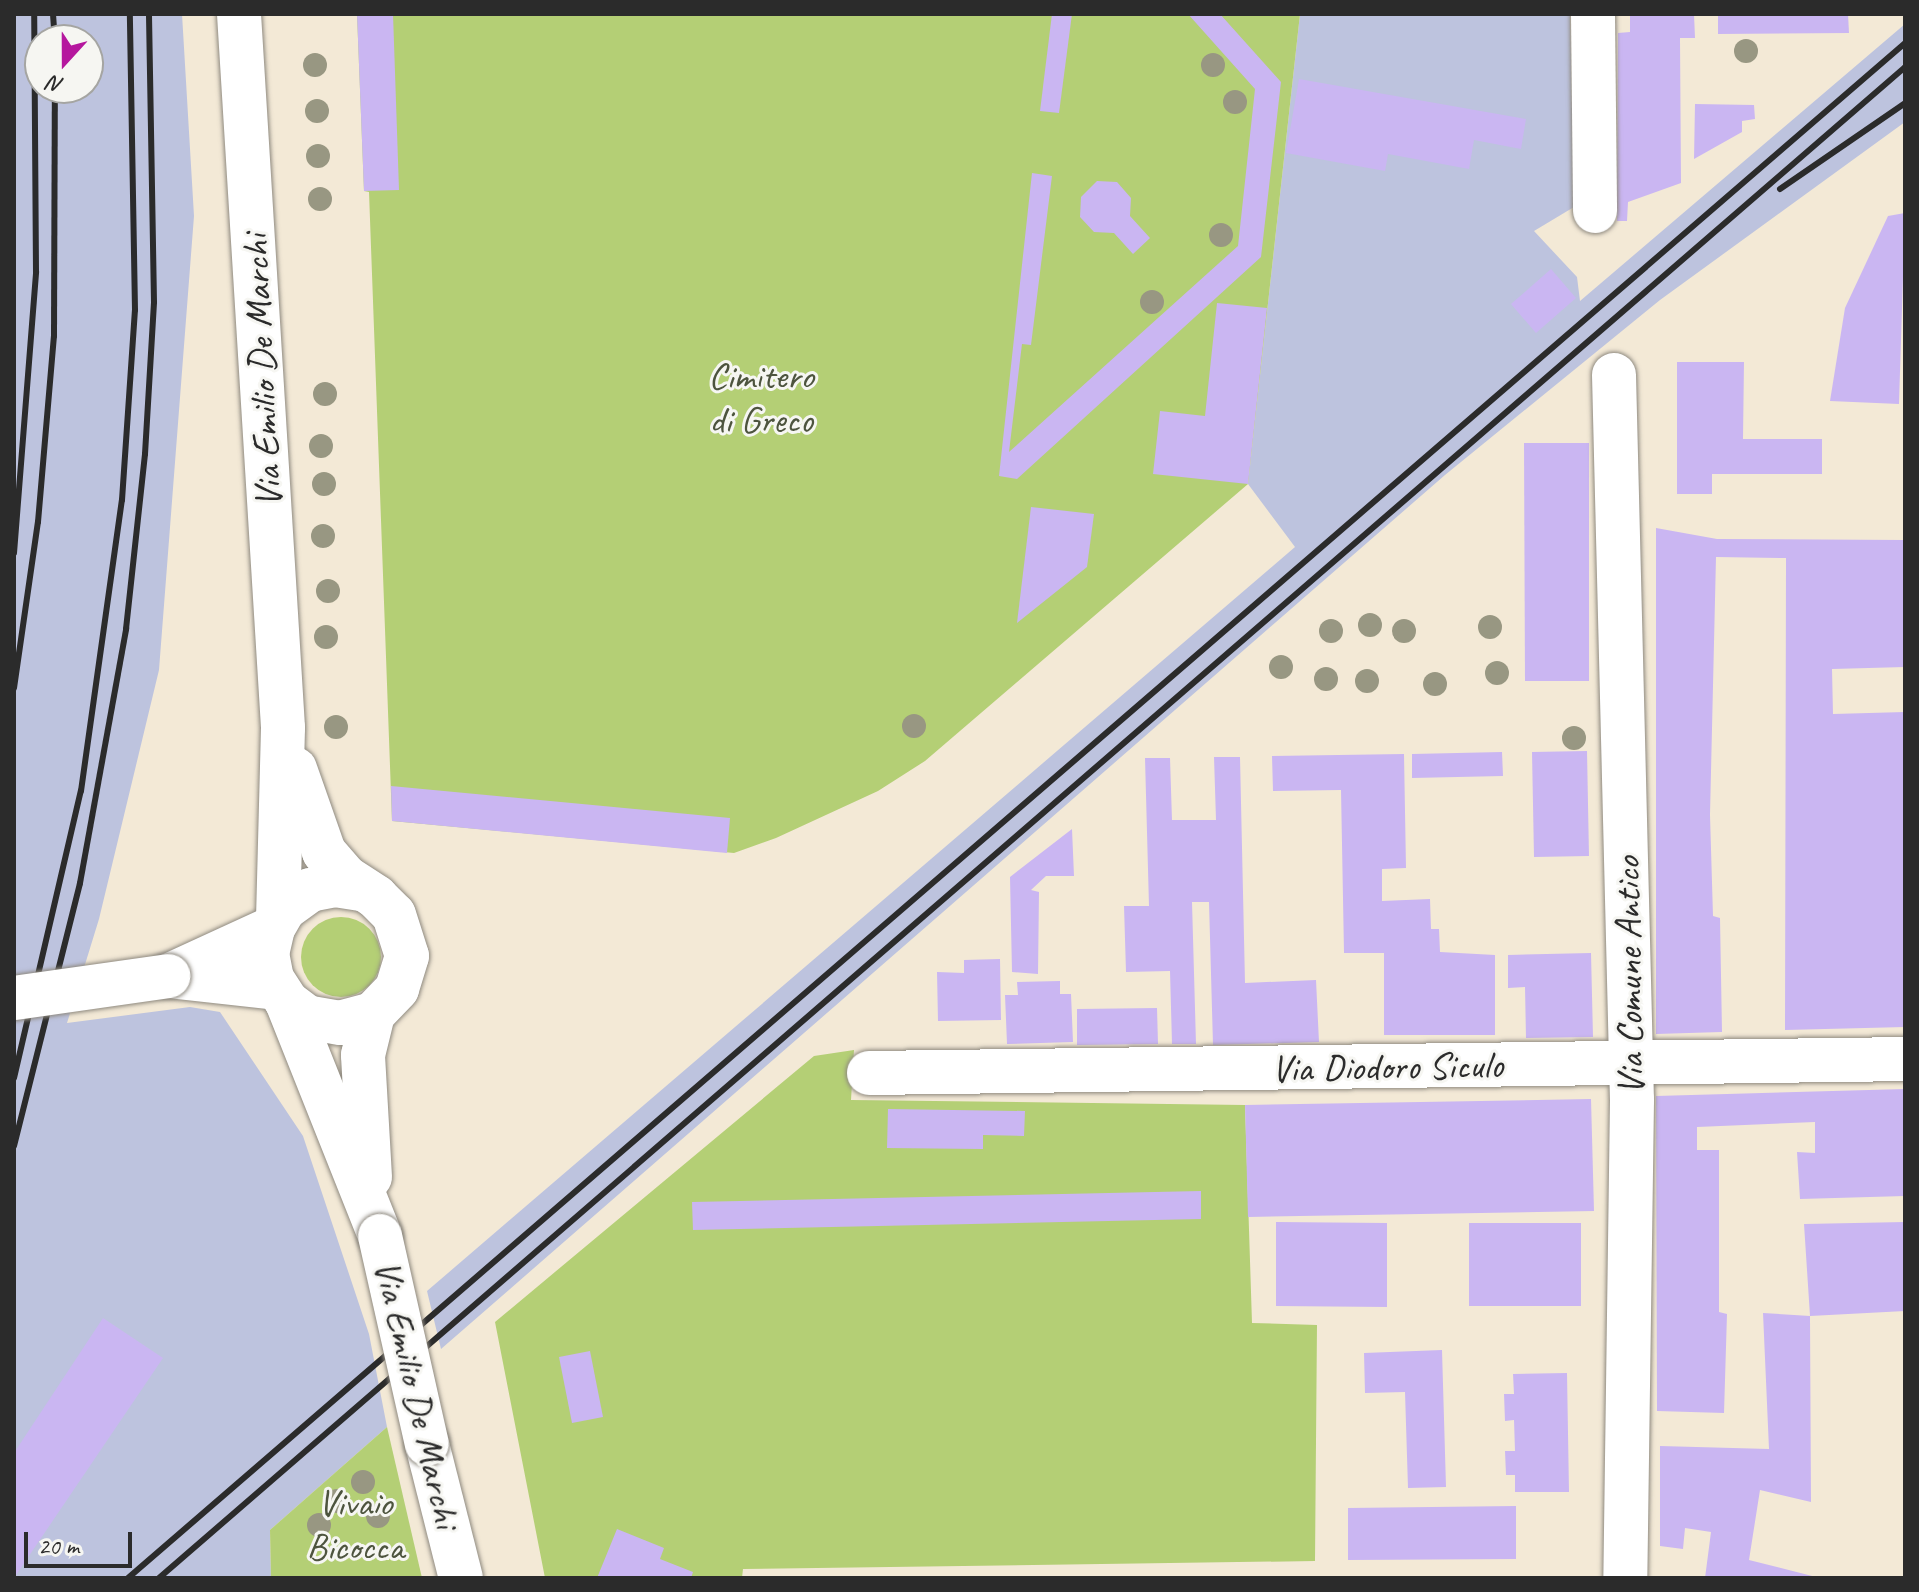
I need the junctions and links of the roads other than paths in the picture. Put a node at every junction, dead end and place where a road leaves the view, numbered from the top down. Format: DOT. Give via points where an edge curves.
graph roads {
  1 [pos="239,14"];
  2 [pos="1593,14"];
  3 [pos="1595,211"];
  4 [pos="1614,375"];
  5 [pos="283,728"];
  6 [pos="361,889"];
  7 [pos="275,922"];
  8 [pos="219,968"];
  9 [pos="282,995"];
  10 [pos="14,998"];
  11 [pos="373,1014"];
  12 [pos="1905,1059"];
  13 [pos="1632,1063"];
  14 [pos="869,1073"];
  15 [pos="376,1224"];
  16 [pos="461,1578"];
  17 [pos="1625,1578"];
  1 -- 5 [label="street, Via Emilio De Marchi"];
  2 -- 3 [label="street"];
  4 -- 13 [label="street, Via Comune Antico"];
  5 -- 6 [label="street, Via Emilio De Marchi" via="314,835 335,867"];
  5 -- 7 [label="street, Via Emilio De Marchi"];
  6 -- 7 [label="street" via="318,887 295,899"];
  6 -- 11 [label="street, Via Emilio De Marchi" via="394,915 407,956 397,989"];
  7 -- 8 [label="street"];
  7 -- 9 [label="street, Via Emilio De Marchi" via="267,954"];
  8 -- 9 [label="street"];
  8 -- 10 [label="street, bridge"];
  9 -- 11 [label="street" via="323,1022 349,1023"];
  9 -- 15 [label="street, Via Emilio De Marchi"];
  11 -- 15 [label="street, Via Emilio De Marchi" via="363,1055"];
  12 -- 13 [label="street, Via Diodoro Siculo"];
  13 -- 14 [label="street, Via Diodoro Siculo"];
  13 -- 17 [label="street, Via Comune Antico"];
  15 -- 16 [label="street, Via Emilio De Marchi, bridge"];
}
